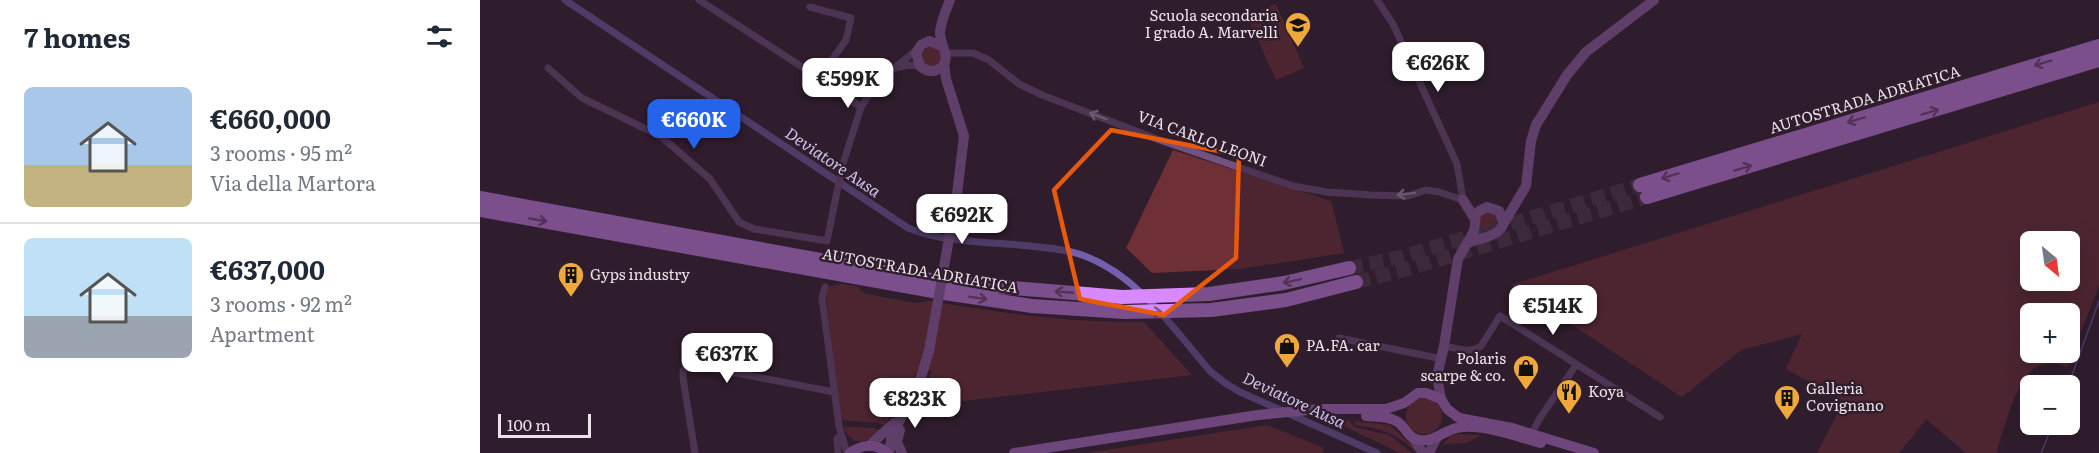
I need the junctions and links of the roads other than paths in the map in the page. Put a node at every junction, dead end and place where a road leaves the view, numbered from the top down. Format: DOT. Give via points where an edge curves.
graph roads {
  1 [pos="699,0"];
  2 [pos="950,0"];
  3 [pos="1377,0"];
  4 [pos="1654,0"];
  5 [pos="810,7"];
  6 [pos="944,17"];
  7 [pos="921,45"];
  8 [pos="2099,46"];
  9 [pos="944,54"];
  10 [pos="2099,60"];
  11 [pos="548,68"];
  12 [pos="924,68"];
  13 [pos="893,69"];
  14 [pos="819,78"];
  15 [pos="949,90"];
  16 [pos="861,107"];
  17 [pos="480,198"];
  18 [pos="1462,200"];
  19 [pos="1518,202"];
  20 [pos="1482,208"];
  21 [pos="1496,208"];
  22 [pos="480,210"];
  23 [pos="1475,221"];
  24 [pos="1504,223"];
  25 [pos="1487,236"];
  26 [pos="1468,243"];
  27 [pos="1349,268"];
  28 [pos="1356,282"];
  29 [pos="825,286"];
  30 [pos="1339,338"];
  31 [pos="1444,346"];
  32 [pos="1442,359"];
  33 [pos="1576,365"];
  34 [pos="1437,376"];
  35 [pos="834,392"];
  36 [pos="1418,393"];
  37 [pos="1404,403"];
  38 [pos="1444,404"];
  39 [pos="906,409"];
  40 [pos="1322,413"];
  41 [pos="1660,417"];
  42 [pos="1262,418"];
  43 [pos="1402,426"];
  44 [pos="1532,433"];
  45 [pos="1439,435"];
  46 [pos="842,436"];
  47 [pos="1413,438"];
  48 [pos="870,445"];
  49 [pos="695,453"];
  50 [pos="838,453"];
  51 [pos="849,453"];
  52 [pos="888,453"];
  53 [pos="902,453"];
  54 [pos="1014,453"];
  55 [pos="1049,453"];
  56 [pos="1423,453"];
  57 [pos="1429,453"];
  58 [pos="1573,453"];
  59 [pos="1594,453"];
  1 -- 14 [label="street"];
  2 -- 6 [label="street"];
  3 -- 18 [label="street" via="1393,24 1457,164"];
  4 -- 19 [label="street" via="1586,52 1567,75 1536,124 1526,186"];
  5 -- 14 [label="street" via="851,18 846,40"];
  6 -- 7 [label="street"];
  6 -- 9 [label="street" via="940,33"];
  7 -- 9 [label="street" via="934,41"];
  7 -- 12 [label="street" via="916,58"];
  7 -- 13 [label="street"];
  8 -- 10 [label="highway, AUTOSTRADA ADRIATICA, one-way" via="1643,191"];
  9 -- 12 [label="street" via="938,70"];
  9 -- 15 [label="street"];
  18 -- 9 [label="street, VIA CARLO LEONI, one-way" via="1426,190 1408,196 1371,195 1293,186 1042,95 1018,84 989,60 973,53"];
  11 -- 16 [label="street" via="582,98 664,139 710,179 743,225 827,241 841,171"];
  12 -- 13 [label="street" via="908,64"];
  12 -- 15 [label="street"];
  13 -- 16 [label="street" via="878,81"];
  14 -- 16 [label="street"];
  15 -- 39 [label="street, bridge" via="964,136 957,194 929,351 922,377"];
  27 -- 17 [label="highway, AUTOSTRADA ADRIATICA, one-way" via="1209,294 1122,297 942,282"];
  18 -- 20 [label="street"];
  18 -- 23 [label="street"];
  19 -- 21 [label="street"];
  19 -- 24 [label="street"];
  20 -- 21 [label="street"];
  20 -- 23 [label="street"];
  21 -- 24 [label="street"];
  22 -- 28 [label="highway, AUTOSTRADA ADRIATICA, one-way" via="1032,306 1181,312 1286,300"];
  23 -- 25 [label="street" via="1479,232"];
  23 -- 26 [label="street"];
  24 -- 25 [label="street" via="1496,234"];
  25 -- 26 [label="street"];
  26 -- 31 [label="street" via="1458,259"];
  29 -- 35 [label="street" via="822,298"];
  30 -- 32 [label="street"];
  31 -- 32 [label="street"];
  31 -- 33 [label="street" via="1477,349 1500,316"];
  32 -- 34 [label="street"];
  33 -- 41 [label="street"];
  33 -- 44 [label="street"];
  34 -- 36 [label="street"];
  34 -- 38 [label="street"];
  35 -- 46 [label="street"];
  35 -- 49 [label="street" via="687,366 683,378"];
  36 -- 37 [label="main road"];
  36 -- 38 [label="main road" via="1426,393"];
  37 -- 40 [label="main road" via="1386,410"];
  37 -- 43 [label="main road"];
  38 -- 44 [label="main road" via="1459,418"];
  38 -- 45 [label="main road" via="1448,421"];
  39 -- 48 [label="street"];
  39 -- 52 [label="street" via="892,434"];
  39 -- 53 [label="street" via="897,442"];
  40 -- 42 [label="main road"];
  40 -- 43 [label="main road" via="1381,417"];
  42 -- 54 [label="main road"];
  42 -- 55 [label="main road"];
  43 -- 47 [label="main road"];
  44 -- 59 [label="main road"];
  45 -- 47 [label="main road" via="1429,440"];
  45 -- 57 [label="street"];
  45 -- 58 [label="main road" via="1464,427 1477,428"];
  46 -- 50 [label="street" via="837,438"];
  46 -- 51 [label="street"];
  47 -- 56 [label="street"];
  48 -- 51 [label="main road"];
  48 -- 52 [label="main road"];
}
